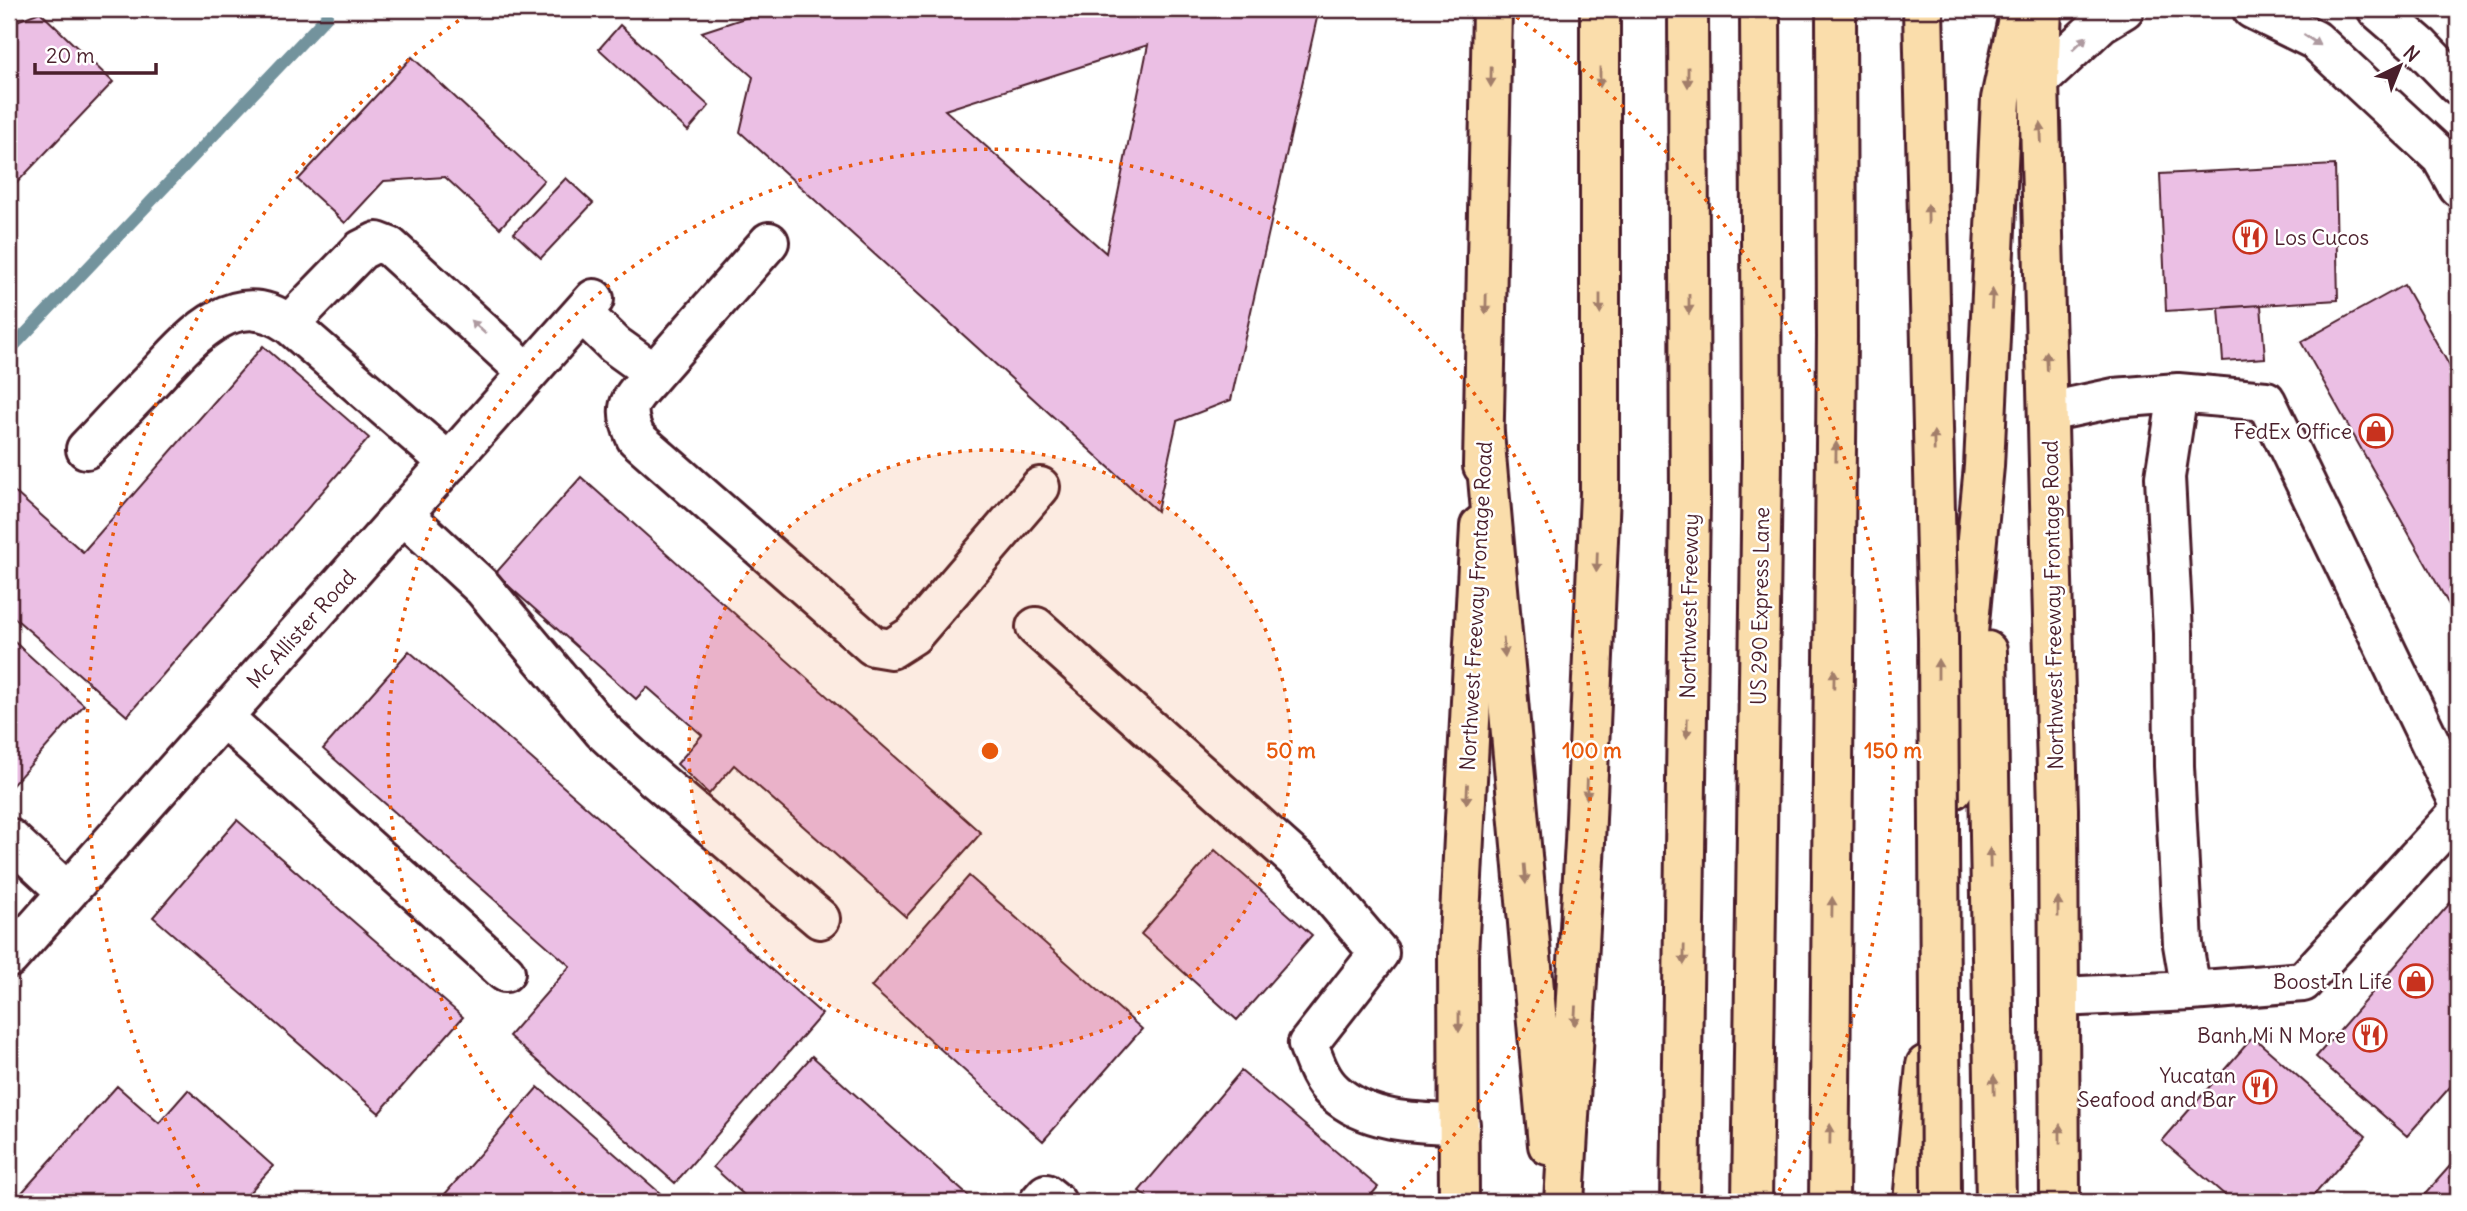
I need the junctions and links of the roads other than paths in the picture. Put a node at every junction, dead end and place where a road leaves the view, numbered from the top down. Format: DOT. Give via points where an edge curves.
graph roads {
  1 [pos="1492,9"];
  2 [pos="1600,9"];
  3 [pos="1688,9"];
  4 [pos="1760,9"];
  5 [pos="1836,9"];
  6 [pos="1923,9"];
  7 [pos="2020,9"];
  8 [pos="2042,9"];
  9 [pos="2124,9"];
  10 [pos="2252,9"];
  11 [pos="2376,9"];
  12 [pos="2039,80"];
  13 [pos="2458,85"];
  14 [pos="2458,187"];
  15 [pos="769,242"];
  16 [pos="289,324"];
  17 [pos="528,373"];
  18 [pos="654,373"];
  19 [pos="2178,393"];
  20 [pos="2048,412"];
  21 [pos="1484,433"];
  22 [pos="86,449"];
  23 [pos="449,463"];
  24 [pos="1984,466"];
  25 [pos="1040,487"];
  26 [pos="403,514"];
  27 [pos="1036,627"];
  28 [pos="223,717"];
  29 [pos="2458,800"];
  30 [pos="2458,813"];
  31 [pos="9,838"];
  32 [pos="67,892"];
  33 [pos="820,919"];
  34 [pos="9,958"];
  35 [pos="505,972"];
  36 [pos="2191,991"];
  37 [pos="2059,997"];
  38 [pos="1460,1124"];
  39 [pos="1039,1202"];
  40 [pos="1056,1202"];
  41 [pos="1459,1202"];
  42 [pos="1553,1202"];
  43 [pos="1564,1202"];
  44 [pos="1680,1202"];
  45 [pos="1752,1202"];
  46 [pos="1829,1202"];
  47 [pos="1913,1202"];
  48 [pos="1941,1202"];
  49 [pos="1996,1202"];
  50 [pos="2060,1202"];
  1 -- 21 [label="main road, Northwest Freeway Frontage Road, one-way"];
  2 -- 43 [label="main road, one-way" via="1600,493"];
  3 -- 44 [label="main road, Northwest Freeway, one-way" via="1690,499"];
  4 -- 45 [label="main road, US 290 Express Lane" via="1762,460"];
  46 -- 5 [label="main road, one-way"];
  48 -- 6 [label="main road, one-way, bridge" via="1938,624"];
  24 -- 7 [label="main road, one-way" via="2001,99"];
  8 -- 12 [label="main road, Northwest Freeway Frontage Road"];
  12 -- 9 [label="street, one-way" via="2101,23"];
  10 -- 14 [label="street, one-way" via="2315,40 2441,157"];
  11 -- 13 [label="street"];
  20 -- 12 [label="main road, Northwest Freeway Frontage Road, one-way"];
  15 -- 18 [label="street"];
  17 -- 16 [label="street, one-way" via="384,244 361,250"];
  16 -- 22 [label="street" via="268,312 248,311 208,324"];
  16 -- 23 [label="street"];
  17 -- 18 [label="street, Mc Allister Road" via="588,306 615,345"];
  17 -- 23 [label="street, Mc Allister Road"];
  18 -- 25 [label="street" via="629,403 627,419 636,438 873,646 891,649 914,635"];
  19 -- 20 [label="street" via="2114,398"];
  19 -- 29 [label="street" via="2266,401"];
  19 -- 36 [label="street" via="2165,477 2183,944"];
  37 -- 20 [label="main road, Northwest Freeway Frontage Road, one-way"];
  21 -- 38 [label="main road, Northwest Freeway Frontage Road, one-way" via="1458,955"];
  21 -- 42 [label="main road, one-way"];
  23 -- 26 [label="street, Mc Allister Road"];
  24 -- 47 [label="main road"];
  49 -- 24 [label="main road, one-way"];
  26 -- 28 [label="street, Mc Allister Road"];
  26 -- 33 [label="street" via="483,588 603,731"];
  27 -- 38 [label="street" via="1312,874 1379,953 1308,1044 1332,1091 1381,1117"];
  28 -- 32 [label="street, Mc Allister Road"];
  28 -- 35 [label="street"];
  30 -- 36 [label="street" via="2303,982"];
  31 -- 32 [label="street"];
  32 -- 34 [label="street, Mc Allister Road"];
  36 -- 37 [label="street"];
  50 -- 37 [label="main road, Northwest Freeway Frontage Road, one-way"];
  38 -- 41 [label="main road, Northwest Freeway Frontage Road"];
  39 -- 40 [label="street" via="1046,1194"];
}
